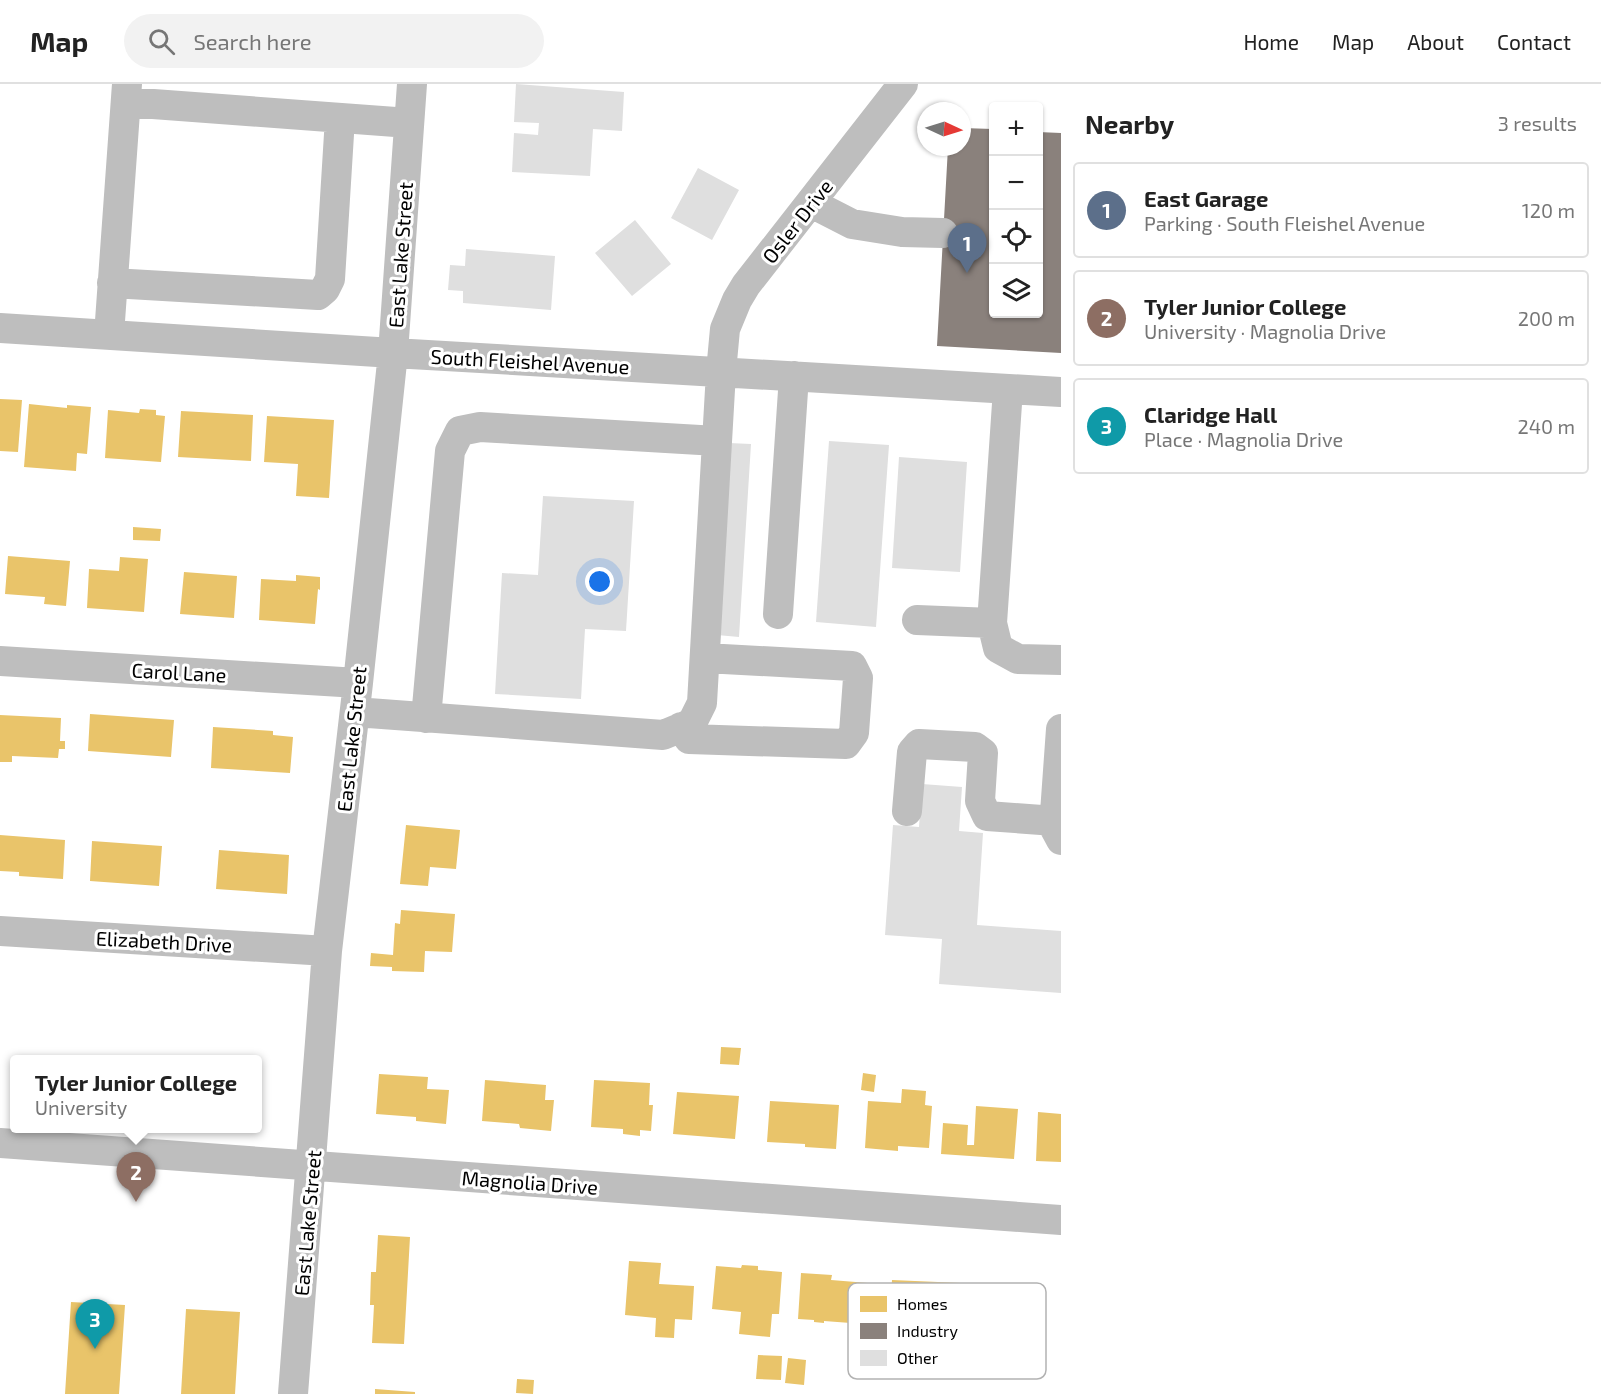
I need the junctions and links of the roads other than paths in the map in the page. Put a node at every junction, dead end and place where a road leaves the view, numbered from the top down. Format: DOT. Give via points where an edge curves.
graph roads {
  1 [pos="412,84"];
  2 [pos="903,84"];
  3 [pos="126,93"];
  4 [pos="340,118"];
  5 [pos="409,123"];
  6 [pos="811,203"];
  7 [pos="943,233"];
  8 [pos="112,283"];
  9 [pos="0,328"];
  10 [pos="109,335"];
  11 [pos="393,353"];
  12 [pos="721,372"];
  13 [pos="794,376"];
  14 [pos="1008,388"];
  15 [pos="1061,392"];
  16 [pos="717,441"];
  17 [pos="778,614"];
  18 [pos="917,620"];
  19 [pos="992,623"];
  20 [pos="705,658"];
  21 [pos="1061,660"];
  22 [pos="0,661"];
  23 [pos="358,683"];
  24 [pos="355,712"];
  25 [pos="426,718"];
  26 [pos="681,727"];
  27 [pos="1061,729"];
  28 [pos="907,811"];
  29 [pos="1058,830"];
  30 [pos="0,931"];
  31 [pos="327,951"];
  32 [pos="0,1143"];
  33 [pos="312,1166"];
  34 [pos="1061,1220"];
  35 [pos="293,1394"];
  1 -- 5 [label="street, East Lake Street"];
  2 -- 6 [label="street, Osler Drive"];
  3 -- 4 [label="street"];
  3 -- 8 [label="street"];
  4 -- 5 [label="street"];
  4 -- 8 [label="street" via="330,279 318,295"];
  5 -- 11 [label="street, East Lake Street"];
  6 -- 7 [label="street" via="852,224 902,232"];
  6 -- 12 [label="street, Osler Drive" via="737,300 725,329"];
  8 -- 10 [label="street"];
  9 -- 10 [label="street, South Fleishel Avenue"];
  10 -- 11 [label="street, South Fleishel Avenue"];
  11 -- 12 [label="street, South Fleishel Avenue"];
  11 -- 23 [label="street, East Lake Street"];
  12 -- 13 [label="street, South Fleishel Avenue"];
  12 -- 16 [label="street, Osler Drive"];
  13 -- 14 [label="street, South Fleishel Avenue"];
  13 -- 17 [label="street"];
  14 -- 15 [label="street, South Fleishel Avenue"];
  14 -- 19 [label="street"];
  16 -- 20 [label="street, Osler Drive"];
  16 -- 25 [label="street" via="480,427 460,431 450,451"];
  18 -- 19 [label="street"];
  19 -- 21 [label="street" via="998,648 1018,659"];
  20 -- 26 [label="street, Osler Drive" via="702,703 692,723"];
  20 -- 26 [label="street" via="852,666 858,678 854,733 846,744 745,741 689,739"];
  22 -- 23 [label="street, Carol Lane"];
  23 -- 24 [label="street, East Lake Street"];
  24 -- 25 [label="street"];
  24 -- 31 [label="street, East Lake Street"];
  25 -- 26 [label="street" via="663,735"];
  27 -- 29 [label="street"];
  28 -- 29 [label="street" via="912,752 919,744 975,747 982,753 980,801 987,816"];
  30 -- 31 [label="street, Elizabeth Drive"];
  31 -- 33 [label="street, East Lake Street"];
  32 -- 33 [label="street, Magnolia Drive"];
  33 -- 34 [label="street, Magnolia Drive"];
  33 -- 35 [label="street, East Lake Street"];
}
